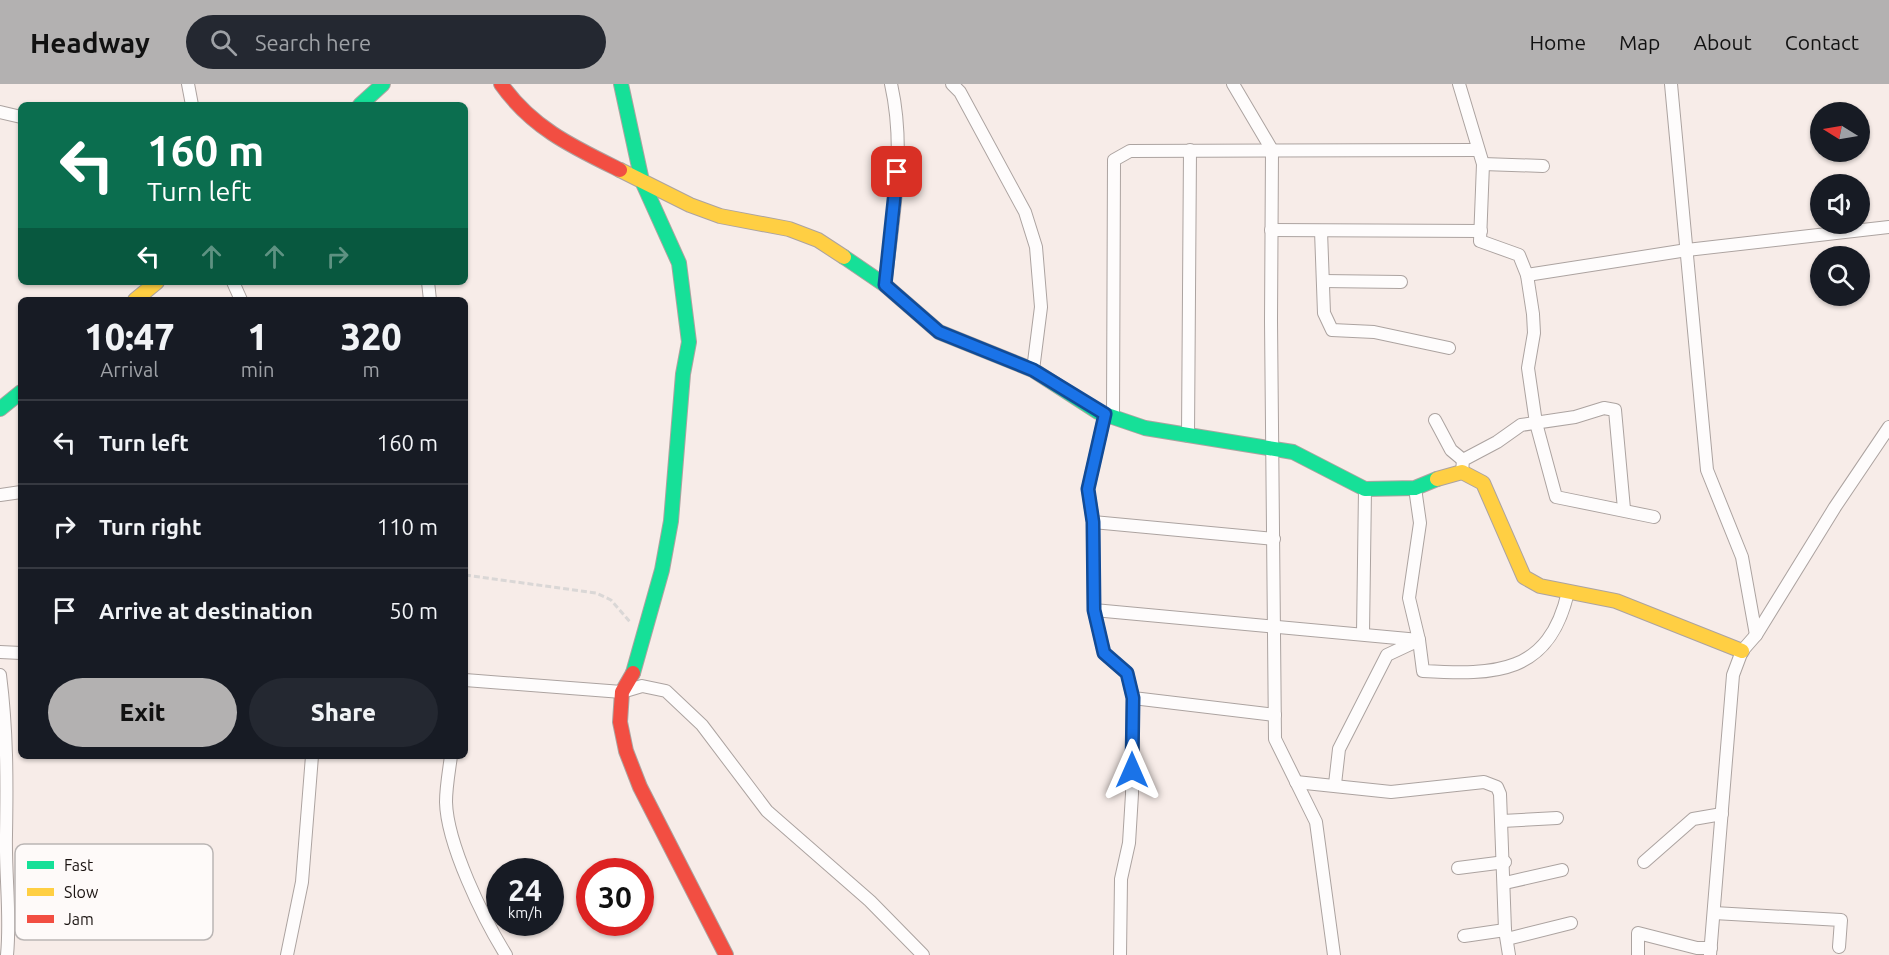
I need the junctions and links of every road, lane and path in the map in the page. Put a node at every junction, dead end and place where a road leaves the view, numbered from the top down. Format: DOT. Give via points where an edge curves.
graph roads {
  1 [pos="188,84"];
  2 [pos="383,84"];
  3 [pos="501,84"];
  4 [pos="621,84"];
  5 [pos="891,84"];
  6 [pos="952,84"];
  7 [pos="1233,84"];
  8 [pos="1459,84"];
  9 [pos="1671,84"];
  10 [pos="191,102"];
  11 [pos="364,102"];
  12 [pos="0,112"];
  13 [pos="18,116"];
  14 [pos="1190,150"];
  15 [pos="1272,150"];
  16 [pos="1476,150"];
  17 [pos="1482,164"];
  18 [pos="1543,166"];
  19 [pos="642,181"];
  20 [pos="1889,227"];
  21 [pos="1272,230"];
  22 [pos="1321,231"];
  23 [pos="1481,231"];
  24 [pos="1687,250"];
  25 [pos="1527,275"];
  26 [pos="1323,281"];
  27 [pos="1401,282"];
  28 [pos="153,285"];
  29 [pos="885,285"];
  30 [pos="139,297"];
  31 [pos="1449,348"];
  32 [pos="1033,370"];
  33 [pos="18,394"];
  34 [pos="0,409"];
  35 [pos="1109,416"];
  36 [pos="1435,420"];
  37 [pos="1536,423"];
  38 [pos="1889,427"];
  39 [pos="1188,436"];
  40 [pos="1273,450"];
  41 [pos="1463,466"];
  42 [pos="1415,488"];
  43 [pos="1365,489"];
  44 [pos="18,492"];
  45 [pos="0,495"];
  46 [pos="1624,509"];
  47 [pos="1654,517"];
  48 [pos="1093,522"];
  49 [pos="1274,539"];
  50 [pos="468,575"];
  51 [pos="1568,592"];
  52 [pos="1094,610"];
  53 [pos="1275,626"];
  54 [pos="1363,634"];
  55 [pos="1756,635"];
  56 [pos="1419,639"];
  57 [pos="640,647"];
  58 [pos="1742,651"];
  59 [pos="0,652"];
  60 [pos="18,653"];
  61 [pos="0,675"];
  62 [pos="468,680"];
  63 [pos="622,692"];
  64 [pos="1133,698"];
  65 [pos="1275,714"];
  66 [pos="312,759"];
  67 [pos="451,759"];
  68 [pos="1296,782"];
  69 [pos="1335,784"];
  70 [pos="1722,814"];
  71 [pos="1557,818"];
  72 [pos="1502,821"];
  73 [pos="1504,862"];
  74 [pos="1644,862"];
  75 [pos="1458,868"];
  76 [pos="1562,870"];
  77 [pos="1505,883"];
  78 [pos="1714,913"];
  79 [pos="1571,923"];
  80 [pos="1506,934"];
  81 [pos="1464,936"];
  82 [pos="1839,947"];
  83 [pos="1711,952"];
  84 [pos="7,955"];
  85 [pos="287,955"];
  86 [pos="506,955"];
  87 [pos="726,955"];
  88 [pos="922,955"];
  89 [pos="1120,955"];
  90 [pos="1334,955"];
  91 [pos="1509,955"];
  92 [pos="1638,955"];
  1 -- 10 [label="street"];
  2 -- 11 [label="street"];
  3 -- 19 [label="street" via="516,104 557,139"];
  4 -- 19 [label="street"];
  5 -- 29 [label="street" via="898,156"];
  6 -- 32 [label="street" via="1025,212 1036,247 1041,307"];
  7 -- 15 [label="street"];
  8 -- 16 [label="street"];
  9 -- 24 [label="street"];
  12 -- 13 [label="street"];
  14 -- 15 [label="street"];
  14 -- 35 [label="street" via="1130,151 1114,160"];
  14 -- 39 [label="street"];
  15 -- 16 [label="street"];
  15 -- 21 [label="street"];
  16 -- 17 [label="street"];
  17 -- 18 [label="street"];
  17 -- 23 [label="street"];
  19 -- 29 [label="street" via="720,216 789,229 818,240"];
  19 -- 57 [label="street" via="679,263 689,342 671,521"];
  20 -- 24 [label="street"];
  21 -- 22 [label="street"];
  21 -- 40 [label="street"];
  22 -- 23 [label="street"];
  22 -- 26 [label="street"];
  23 -- 25 [label="street" via="1480,241 1519,255"];
  24 -- 25 [label="street"];
  24 -- 55 [label="street" via="1707,470 1742,557"];
  25 -- 37 [label="street" via="1534,333 1528,368"];
  26 -- 27 [label="street"];
  26 -- 31 [label="street" via="1324,313 1332,330 1374,332"];
  28 -- 30 [label="street"];
  29 -- 32 [label="street" via="939,332"];
  32 -- 35 [label="street"];
  33 -- 34 [label="street"];
  35 -- 39 [label="street"];
  35 -- 48 [label="street" via="1088,489"];
  36 -- 41 [label="street"];
  37 -- 41 [label="street" via="1521,425"];
  37 -- 46 [label="street" via="1556,497"];
  37 -- 46 [label="street" via="1604,408 1615,410"];
  38 -- 55 [label="street"];
  39 -- 40 [label="street"];
  40 -- 43 [label="street" via="1293,452"];
  40 -- 49 [label="street"];
  41 -- 42 [label="street"];
  41 -- 51 [label="street" via="1483,483 1524,577 1540,586"];
  42 -- 43 [label="street"];
  42 -- 56 [label="street" via="1420,523 1409,598"];
  43 -- 54 [label="street"];
  44 -- 45 [label="street"];
  46 -- 47 [label="street"];
  48 -- 49 [label="street"];
  48 -- 52 [label="street"];
  49 -- 53 [label="street"];
  50 -- 57 [label="path" via="596,593 611,600 630,622"];
  51 -- 56 [label="street" via="1556,627 1540,646 1514,666 1497,671 1423,670"];
  51 -- 58 [label="street" via="1616,601"];
  52 -- 53 [label="street"];
  52 -- 64 [label="street" via="1104,653 1127,673"];
  53 -- 54 [label="street"];
  53 -- 65 [label="street"];
  54 -- 56 [label="street"];
  55 -- 58 [label="street"];
  56 -- 69 [label="street" via="1387,655 1339,749"];
  57 -- 63 [label="street" via="633,673"];
  58 -- 70 [label="street" via="1733,675"];
  59 -- 60 [label="street"];
  61 -- 84 [label="street" via="6,720"];
  62 -- 63 [label="street"];
  63 -- 87 [label="street" via="620,722 640,787"];
  63 -- 88 [label="street" via="642,686 666,691 702,725 767,811 870,901"];
  64 -- 65 [label="street"];
  64 -- 89 [label="street" via="1132,794 1129,843 1121,879"];
  65 -- 68 [label="street" via="1275,739"];
  66 -- 85 [label="street" via="302,882"];
  67 -- 86 [label="street" via="446,801 449,828"];
  68 -- 69 [label="street"];
  68 -- 90 [label="street" via="1316,822"];
  69 -- 72 [label="street" via="1391,792 1491,784 1500,794"];
  70 -- 74 [label="street" via="1694,819"];
  70 -- 78 [label="street"];
  71 -- 72 [label="street"];
  72 -- 73 [label="street"];
  73 -- 75 [label="street"];
  73 -- 77 [label="street"];
  76 -- 77 [label="street"];
  77 -- 80 [label="street"];
  78 -- 82 [label="street" via="1841,920"];
  78 -- 83 [label="street"];
  79 -- 80 [label="street"];
  80 -- 81 [label="street"];
  80 -- 91 [label="street"];
  83 -- 92 [label="street" via="1638,933"];
}
